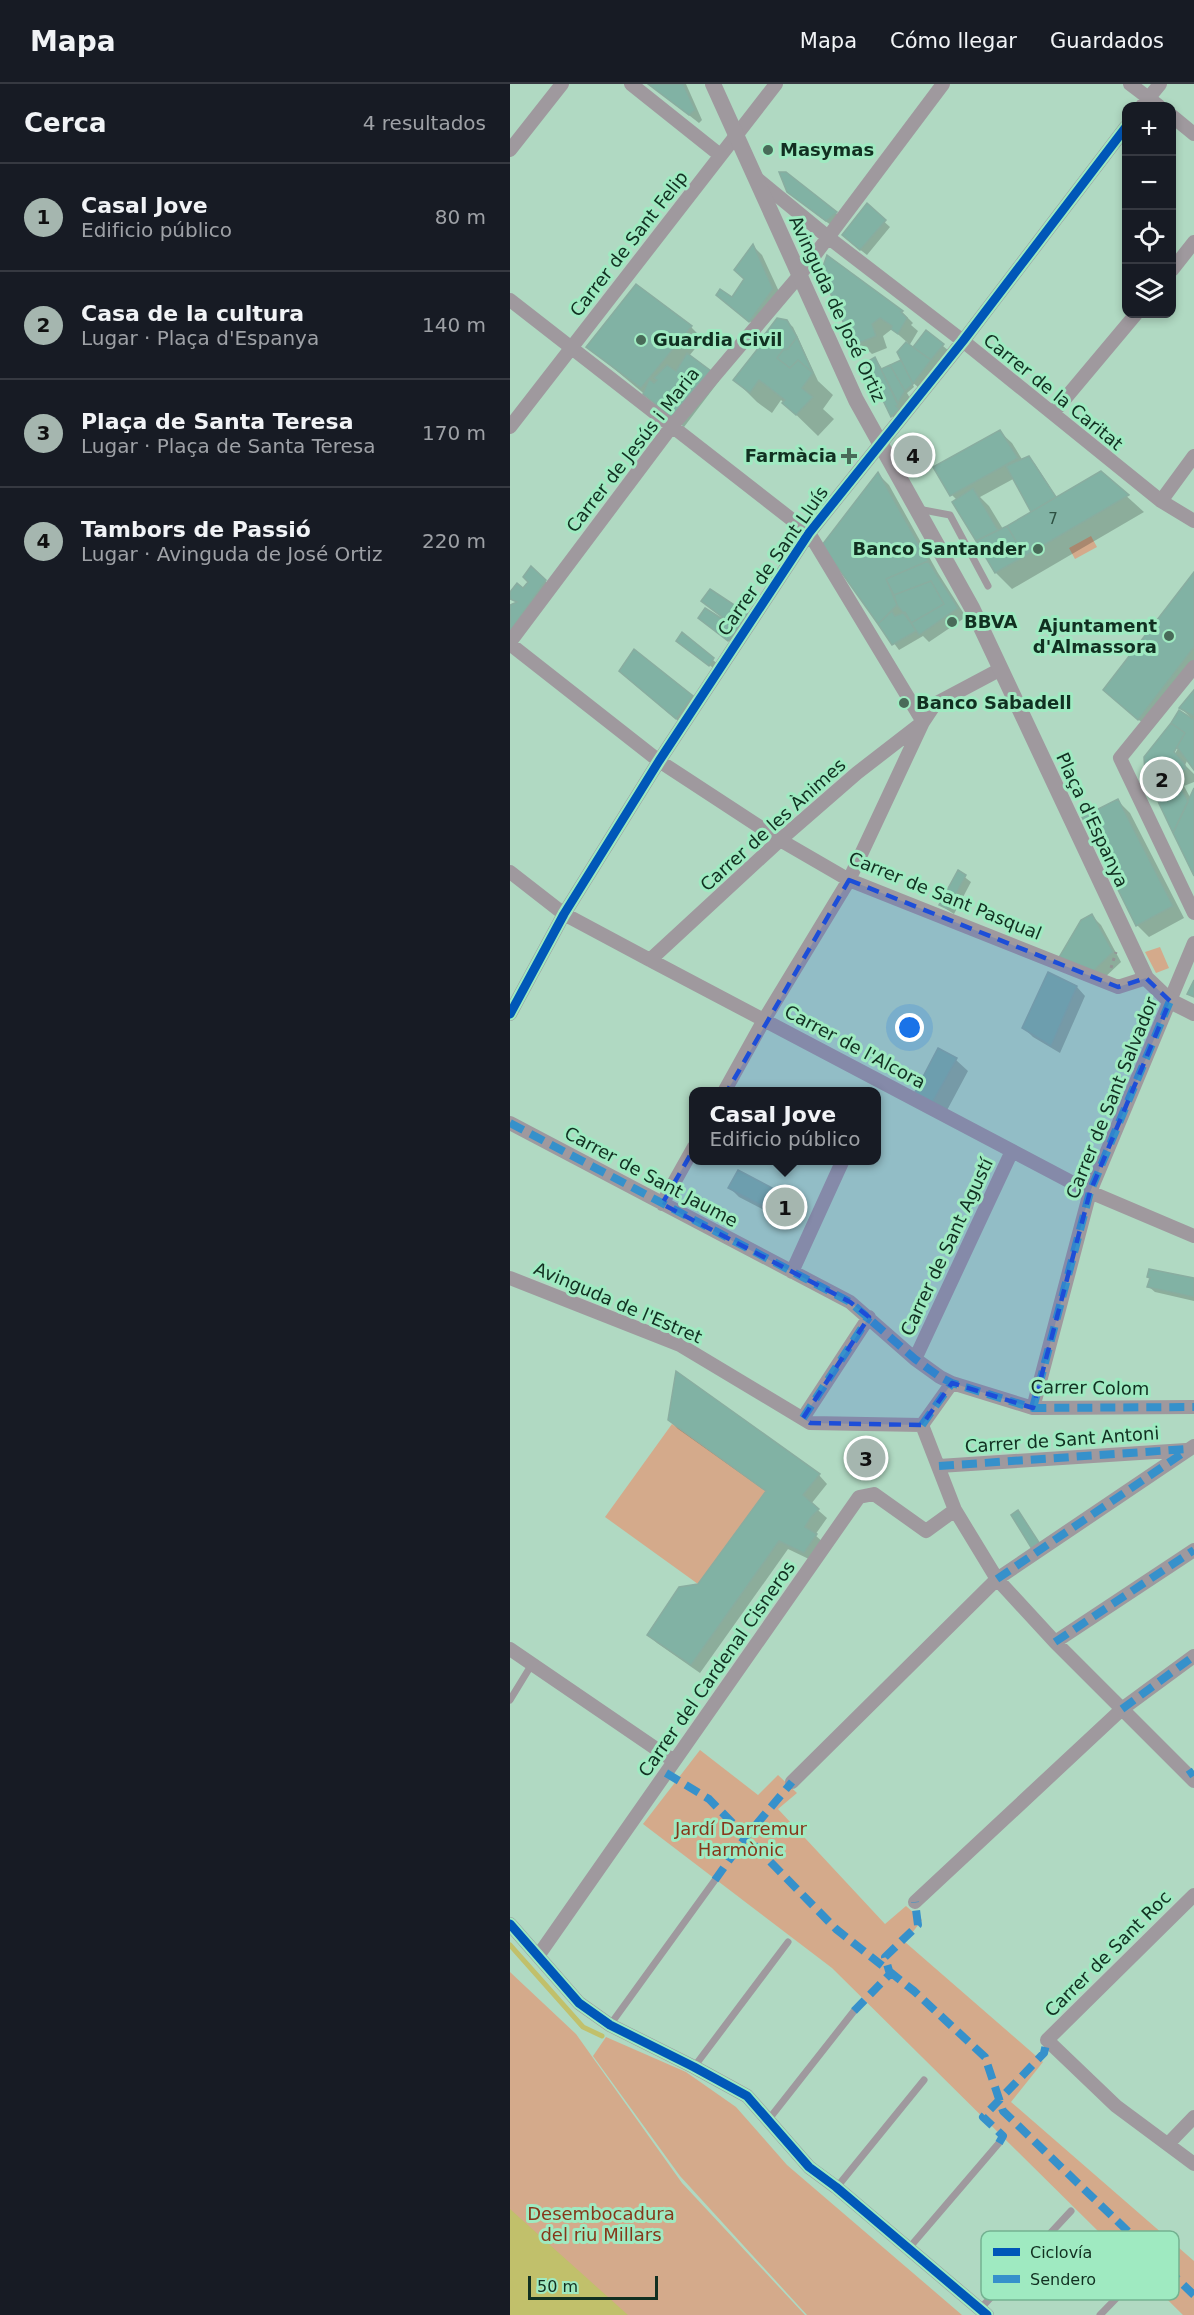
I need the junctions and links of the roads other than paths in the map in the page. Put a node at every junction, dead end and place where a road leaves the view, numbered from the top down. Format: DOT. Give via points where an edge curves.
graph roads {
  1 [pos="562,84"];
  2 [pos="631,84"];
  3 [pos="712,84"];
  4 [pos="776,84"];
  5 [pos="943,84"];
  6 [pos="1130,84"];
  7 [pos="1160,84"];
  8 [pos="1148,102"];
  9 [pos="1151,102"];
  10 [pos="1176,119"];
  11 [pos="1122,132"];
  12 [pos="1194,134"];
  13 [pos="736,135"];
  14 [pos="510,150"];
  15 [pos="720,155"];
  16 [pos="754,177"];
  17 [pos="829,238"];
  18 [pos="1194,242"];
  19 [pos="1176,265"];
  20 [pos="799,276"];
  21 [pos="510,300"];
  22 [pos="1133,318"];
  23 [pos="963,340"];
  24 [pos="572,348"];
  25 [pos="1053,413"];
  26 [pos="672,426"];
  27 [pos="510,427"];
  28 [pos="880,444"];
  29 [pos="1194,456"];
  30 [pos="1161,501"];
  31 [pos="916,509"];
  32 [pos="1194,521"];
  33 [pos="809,533"];
  34 [pos="988,586"];
  35 [pos="972,609"];
  36 [pos="510,643"];
  37 [pos="1194,667"];
  38 [pos="1001,674"];
  39 [pos="923,722"];
  40 [pos="659,761"];
  41 [pos="1126,783"];
  42 [pos="1144,808"];
  43 [pos="780,840"];
  44 [pos="510,872"];
  45 [pos="849,880"];
  46 [pos="564,914"];
  47 [pos="1194,914"];
  48 [pos="1194,943"];
  49 [pos="650,960"];
  50 [pos="1146,978"];
  51 [pos="1170,1001"];
  52 [pos="1194,1012"];
  53 [pos="510,1014"];
  54 [pos="764,1020"];
  55 [pos="877,1086"];
  56 [pos="727,1087"];
  57 [pos="881,1088"];
  58 [pos="510,1123"];
  59 [pos="1012,1151"];
  60 [pos="689,1154"];
  61 [pos="841,1165"];
  62 [pos="1090,1192"];
  63 [pos="662,1204"];
  64 [pos="1194,1236"];
  65 [pos="792,1272"];
  66 [pos="510,1278"];
  67 [pos="869,1317"];
  68 [pos="915,1359"];
  69 [pos="952,1383"];
  70 [pos="1194,1407"];
  71 [pos="1033,1408"];
  72 [pos="803,1418"];
  73 [pos="922,1425"];
  74 [pos="1191,1448"];
  75 [pos="939,1466"];
  76 [pos="955,1510"];
  77 [pos="1194,1550"];
  78 [pos="997,1579"];
  79 [pos="1055,1642"];
  80 [pos="510,1649"];
  81 [pos="1194,1656"];
  82 [pos="532,1664"];
  83 [pos="510,1700"];
  84 [pos="1122,1709"];
  85 [pos="674,1761"];
  86 [pos="1192,1776"];
  87 [pos="792,1782"];
  88 [pos="715,1880"];
  89 [pos="1194,1894"];
  90 [pos="915,1902"];
  91 [pos="510,1924"];
  92 [pos="788,1942"];
  93 [pos="538,1956"];
  94 [pos="854,2011"];
  95 [pos="610,2025"];
  96 [pos="694,2067"];
  97 [pos="924,2080"];
  98 [pos="1194,2117"];
  99 [pos="769,2119"];
  100 [pos="999,2143"];
  101 [pos="1168,2144"];
  102 [pos="1194,2164"];
  103 [pos="836,2187"];
  104 [pos="1071,2211"];
  105 [pos="1054,2231"];
  106 [pos="909,2248"];
  107 [pos="993,2300"];
  108 [pos="1115,2300"];
  109 [pos="983,2312"];
  110 [pos="1100,2315"];
  1 -- 14 [label="street"];
  2 -- 15 [label="street"];
  3 -- 13 [label="street, Avinguda de José Ortiz"];
  4 -- 13 [label="street, Carrer de Sant Felip"];
  5 -- 17 [label="street, Carrer de Jesús i Maria"];
  6 -- 8 [label="street"];
  7 -- 9 [label="street"];
  10 -- 12 [label="street"];
  11 -- 23 [label="street, Carrer de Sant Lluís"];
  13 -- 15 [label="street, Carrer de Sant Felip"];
  13 -- 16 [label="street, Avinguda de José Ortiz"];
  15 -- 24 [label="street, Carrer de Sant Felip"];
  16 -- 17 [label="street, Carrer de la Caritat"];
  16 -- 20 [label="street, Avinguda de José Ortiz"];
  17 -- 20 [label="street, Carrer de Jesús i Maria"];
  17 -- 23 [label="street, Carrer de la Caritat"];
  18 -- 19 [label="street"];
  20 -- 26 [label="street, Carrer de Jesús i Maria"];
  20 -- 28 [label="street, Avinguda de José Ortiz"];
  21 -- 24 [label="street"];
  22 -- 25 [label="street"];
  23 -- 25 [label="street, Carrer de la Caritat"];
  23 -- 28 [label="street, Carrer de Sant Lluís"];
  24 -- 26 [label="street"];
  24 -- 27 [label="street, Carrer de Sant Felip"];
  25 -- 30 [label="street, Carrer de la Caritat"];
  26 -- 33 [label="street"];
  26 -- 36 [label="street, Carrer de Jesús i Maria"];
  28 -- 31 [label="street, Avinguda de José Ortiz"];
  28 -- 33 [label="street, Carrer de Sant Lluís"];
  29 -- 30 [label="street"];
  30 -- 32 [label="street, Carrer de la Caritat"];
  31 -- 34 [label="lane" via="950,515"];
  31 -- 35 [label="street, Avinguda de José Ortiz"];
  33 -- 39 [label="street"];
  33 -- 40 [label="street, Carrer de Sant Lluís"];
  35 -- 38 [label="street, Plaça d'Espanya"];
  36 -- 40 [label="street, Carrer de Sant Pasqual"];
  37 -- 42 [label="street" via="1120,758"];
  38 -- 39 [label="street" via="935,704"];
  38 -- 50 [label="street, Plaça d'Espanya"];
  39 -- 43 [label="street, Carrer de les Ànimes"];
  39 -- 45 [label="street"];
  40 -- 43 [label="street, Carrer de Sant Pasqual"];
  40 -- 46 [label="street, Carrer de Sant Lluís"];
  41 -- 42 [label="lane"];
  42 -- 47 [label="street"];
  43 -- 45 [label="street, Carrer de Sant Pasqual"];
  43 -- 49 [label="street, Carrer de les Ànimes"];
  44 -- 46 [label="street, Carrer de l'Alcora"];
  45 -- 50 [label="street, Carrer de Sant Pasqual" via="1118,987"];
  45 -- 54 [label="street"];
  46 -- 49 [label="street, Carrer de l'Alcora"];
  46 -- 53 [label="street, Carrer de Sant Lluís"];
  48 -- 51 [label="street, Carrer de Sant Salvador"];
  49 -- 54 [label="street, Carrer de l'Alcora"];
  50 -- 51 [label="street"];
  51 -- 52 [label="street"];
  51 -- 62 [label="street, Carrer de Sant Salvador"];
  54 -- 55 [label="street, Carrer de l'Alcora"];
  54 -- 56 [label="street"];
  57 -- 59 [label="street, Carrer de l'Alcora"];
  58 -- 63 [label="street, Carrer de Sant Jaume"];
  59 -- 62 [label="street, Carrer de l'Alcora"];
  59 -- 68 [label="street, Carrer de Sant Agustí"];
  60 -- 63 [label="street"];
  61 -- 65 [label="street"];
  62 -- 64 [label="street, Carrer de l'Alcora"];
  62 -- 71 [label="street, Carrer de Sant Salvador"];
  63 -- 65 [label="street, Carrer de Sant Jaume"];
  65 -- 67 [label="street, Carrer de Sant Jaume" via="850,1302"];
  66 -- 72 [label="street, Avinguda de l'Estret" via="680,1345"];
  67 -- 68 [label="street, Carrer de Sant Jaume"];
  67 -- 72 [label="street"];
  68 -- 69 [label="street, Carrer de Sant Jaume"];
  69 -- 71 [label="street, Carrer Colom"];
  69 -- 73 [label="street"];
  70 -- 71 [label="street, Carrer Colom"];
  72 -- 73 [label="street, Avinguda de l'Estret" via="810,1423"];
  73 -- 75 [label="street"];
  74 -- 75 [label="street, Carrer de Sant Antoni"];
  74 -- 78 [label="street"];
  75 -- 76 [label="street"];
  76 -- 78 [label="street"];
  76 -- 85 [label="street, Carrer del Cardenal Cisneros" via="926,1531 874,1494 858,1497"];
  77 -- 79 [label="street"];
  78 -- 79 [label="street"];
  78 -- 87 [label="street"];
  79 -- 84 [label="street"];
  80 -- 82 [label="street"];
  81 -- 84 [label="street"];
  82 -- 83 [label="lane"];
  82 -- 85 [label="street"];
  84 -- 86 [label="street"];
  84 -- 90 [label="street"];
  85 -- 93 [label="street, Carrer del Cardenal Cisneros"];
  88 -- 95 [label="lane"];
  89 -- 101 [label="street, Carrer de Sant Roc" via="1047,2040 1116,2106"];
  91 -- 93 [label="street"];
  92 -- 96 [label="lane"];
  93 -- 95 [label="street" via="579,2003"];
  94 -- 99 [label="lane"];
  95 -- 96 [label="street"];
  96 -- 99 [label="street" via="747,2096"];
  97 -- 103 [label="lane"];
  98 -- 101 [label="street"];
  99 -- 103 [label="street" via="809,2167"];
  100 -- 106 [label="lane"];
  101 -- 102 [label="street"];
  103 -- 106 [label="street"];
  104 -- 105 [label="lane"];
  106 -- 109 [label="street"];
  107 -- 109 [label="lane"];
  108 -- 110 [label="lane"];
}
